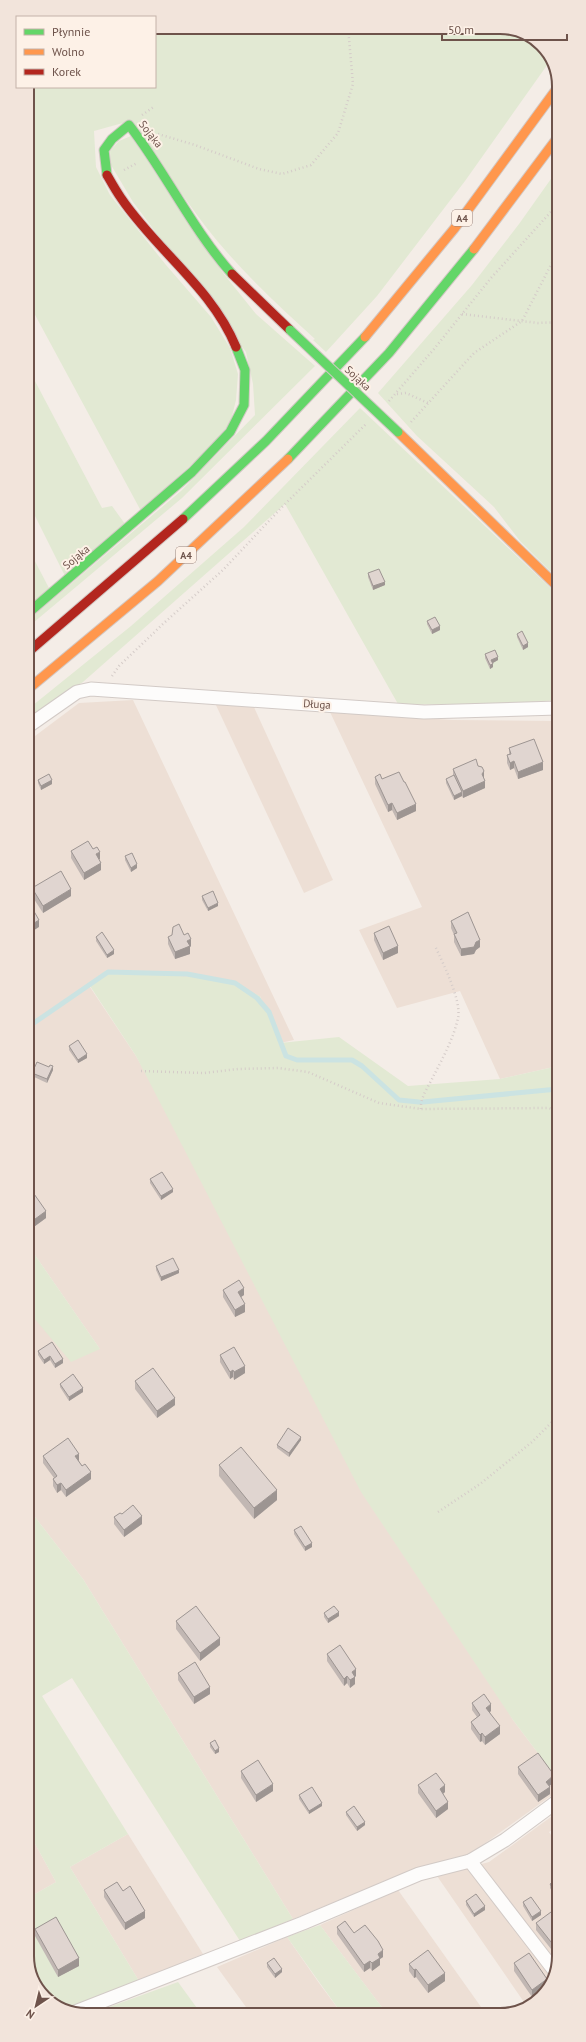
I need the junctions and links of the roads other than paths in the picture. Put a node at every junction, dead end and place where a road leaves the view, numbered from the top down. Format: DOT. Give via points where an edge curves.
graph roads {
  1 [pos="552,95"];
  2 [pos="552,146"];
  3 [pos="552,581"];
  4 [pos="34,608"];
  5 [pos="34,647"];
  6 [pos="34,684"];
  7 [pos="552,708"];
  8 [pos="34,722"];
  9 [pos="552,1805"];
  10 [pos="470,1861"];
  11 [pos="551,1966"];
  12 [pos="85,2008"];
  1 -- 5 [label="main road, A4" via="439,249 341,363 266,440 178,524"];
  2 -- 6 [label="main road, A4" via="433,301 336,411 195,547"];
  3 -- 4 [label="main road, Sojąka, bridge" via="402,430 247,290 221,261 147,147 129,125 110,139 104,151 104,169 128,207 218,312 246,370 244,406 237,423 225,439 198,465"];
  7 -- 8 [label="street, Długa" via="424,712 91,689 77,692"];
  9 -- 10 [label="street" via="505,1840"];
  10 -- 11 [label="street"];
  10 -- 12 [label="street" via="419,1874"];
}
